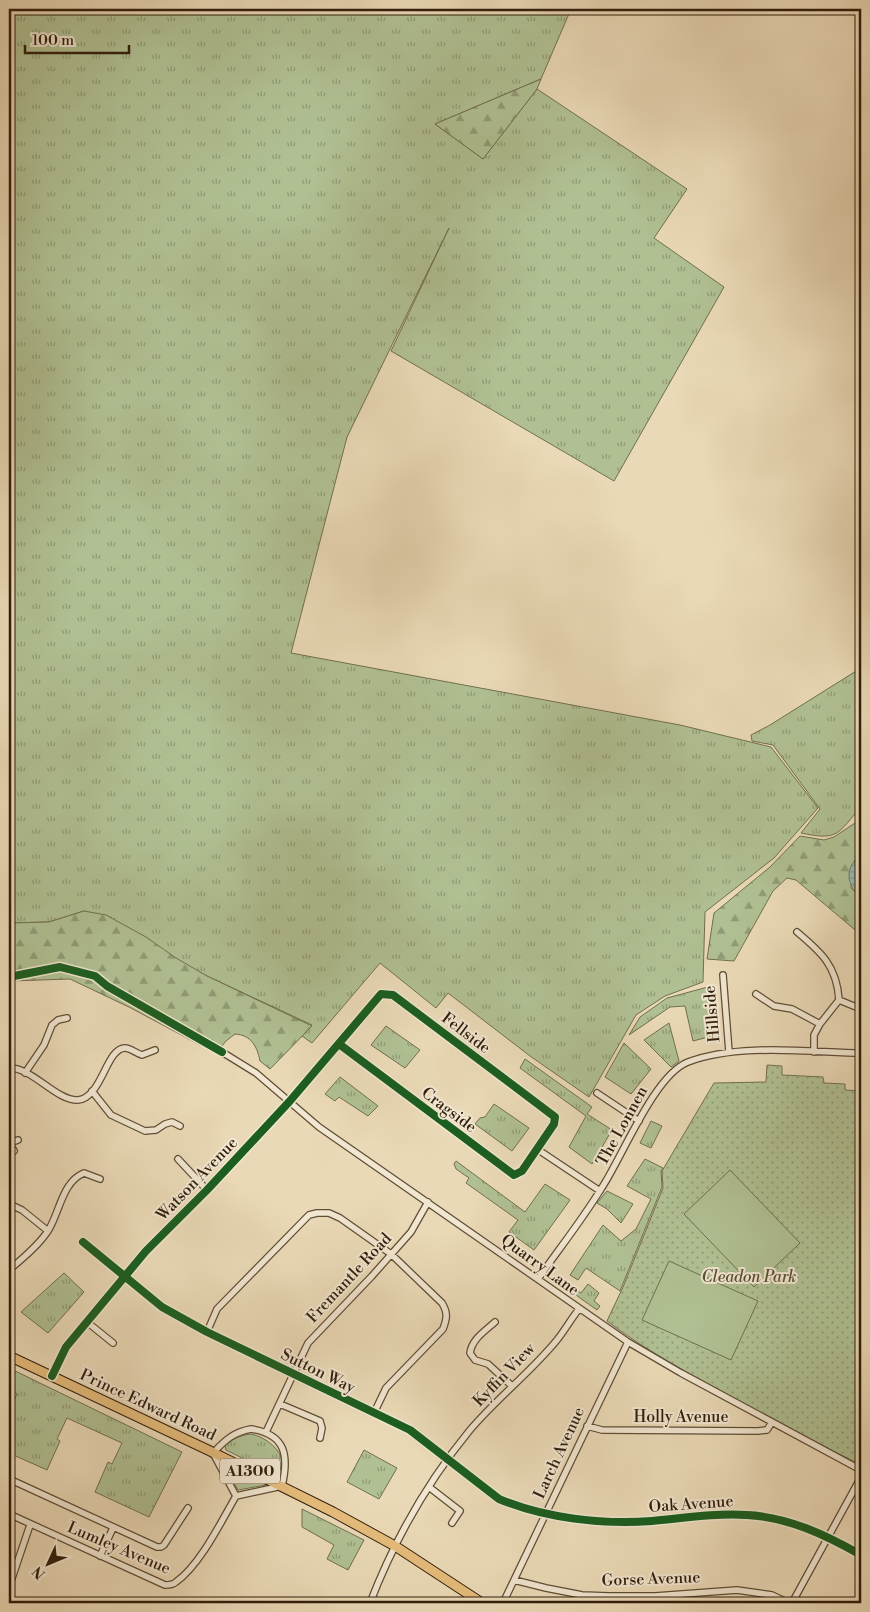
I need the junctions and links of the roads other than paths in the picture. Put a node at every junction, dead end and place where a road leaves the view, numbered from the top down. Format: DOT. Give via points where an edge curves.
graph roads {
  1 [pos="797,932"];
  2 [pos="723,974"];
  3 [pos="756,994"];
  4 [pos="839,1000"];
  5 [pos="861,1009"];
  6 [pos="67,1018"];
  7 [pos="820,1024"];
  8 [pos="339,1044"];
  9 [pos="155,1050"];
  10 [pos="222,1052"];
  11 [pos="729,1052"];
  12 [pos="814,1052"];
  13 [pos="861,1053"];
  14 [pos="9,1068"];
  15 [pos="25,1073"];
  16 [pos="92,1091"];
  17 [pos="597,1094"];
  18 [pos="290,1102"];
  19 [pos="639,1121"];
  20 [pos="180,1126"];
  21 [pos="18,1140"];
  22 [pos="9,1143"];
  23 [pos="538,1149"];
  24 [pos="14,1151"];
  25 [pos="178,1159"];
  26 [pos="100,1179"];
  27 [pos="207,1190"];
  28 [pos="600,1191"];
  29 [pos="428,1202"];
  30 [pos="9,1204"];
  31 [pos="48,1231"];
  32 [pos="83,1242"];
  33 [pos="391,1254"];
  34 [pos="9,1270"];
  35 [pos="124,1276"];
  36 [pos="538,1279"];
  37 [pos="579,1309"];
  38 [pos="87,1322"];
  39 [pos="495,1322"];
  40 [pos="207,1332"];
  41 [pos="628,1342"];
  42 [pos="113,1344"];
  43 [pos="9,1356"];
  44 [pos="294,1374"];
  45 [pos="52,1376"];
  46 [pos="512,1386"];
  47 [pos="280,1404"];
  48 [pos="374,1413"];
  49 [pos="772,1422"];
  50 [pos="587,1426"];
  51 [pos="266,1432"];
  52 [pos="320,1438"];
  53 [pos="213,1453"];
  54 [pos="447,1459"];
  55 [pos="861,1470"];
  56 [pos="861,1477"];
  57 [pos="9,1479"];
  58 [pos="282,1486"];
  59 [pos="429,1488"];
  60 [pos="236,1496"];
  61 [pos="188,1508"];
  62 [pos="546,1513"];
  63 [pos="9,1514"];
  64 [pos="452,1523"];
  65 [pos="30,1525"];
  66 [pos="113,1528"];
  67 [pos="828,1537"];
  68 [pos="395,1546"];
  69 [pos="861,1555"];
  70 [pos="100,1556"];
  71 [pos="10,1579"];
  72 [pos="514,1580"];
  73 [pos="9,1587"];
  74 [pos="370,1603"];
  75 [pos="482,1603"];
  76 [pos="503,1603"];
  77 [pos="790,1603"];
  1 -- 4 [label="street" via="818,949 830,966 838,985"];
  2 -- 11 [label="street, Hillside"];
  3 -- 7 [label="street" via="774,1006 792,1009"];
  4 -- 5 [label="street"];
  4 -- 7 [label="street"];
  6 -- 15 [label="street" via="52,1025 44,1045"];
  7 -- 12 [label="street" via="814,1035"];
  8 -- 18 [label="street, Watson Avenue"];
  8 -- 23 [label="street, Cragside" via="514,1176 522,1171"];
  8 -- 23 [label="street, Fellside" via="381,994 393,995 555,1117"];
  9 -- 16 [label="street" via="142,1055 121,1048"];
  10 -- 18 [label="street, Quarry Lane" via="253,1071"];
  11 -- 12 [label="street, The Lonnen"];
  11 -- 19 [label="street, The Lonnen" via="686,1063 655,1093"];
  12 -- 13 [label="street, The Lonnen"];
  14 -- 15 [label="street"];
  15 -- 16 [label="street" via="64,1097 78,1100"];
  16 -- 20 [label="street" via="111,1114 145,1131 156,1130 172,1122"];
  17 -- 19 [label="street"];
  18 -- 27 [label="street, Watson Avenue"];
  18 -- 29 [label="street, Quarry Lane" via="319,1128"];
  19 -- 28 [label="street, The Lonnen"];
  21 -- 22 [label="street"];
  22 -- 24 [label="street"];
  23 -- 28 [label="street"];
  25 -- 27 [label="street"];
  26 -- 31 [label="street" via="84,1173 75,1177"];
  27 -- 35 [label="street, Watson Avenue"];
  28 -- 36 [label="street, The Lonnen"];
  29 -- 33 [label="street, Fremantle Road" via="411,1232"];
  29 -- 36 [label="street, Quarry Lane"];
  30 -- 31 [label="street"];
  31 -- 34 [label="street"];
  32 -- 35 [label="street, Sutton Way"];
  33 -- 40 [label="street" via="340,1218 329,1213 309,1216 217,1309"];
  33 -- 44 [label="street, Fremantle Road" via="308,1343"];
  33 -- 48 [label="street" via="442,1303 447,1320 443,1329 386,1388"];
  35 -- 38 [label="street, Watson Avenue"];
  35 -- 40 [label="street, Sutton Way" via="162,1307"];
  36 -- 37 [label="street, Quarry Lane"];
  37 -- 41 [label="street, Quarry Lane"];
  37 -- 46 [label="street, Kyffin View" via="557,1340"];
  38 -- 42 [label="street"];
  38 -- 45 [label="street, Watson Avenue" via="66,1347"];
  39 -- 46 [label="street" via="475,1341 470,1353"];
  40 -- 44 [label="street, Sutton Way"];
  41 -- 49 [label="street, Quarry Lane"];
  41 -- 50 [label="street, Larch Avenue"];
  43 -- 45 [label="main road, Prince Edward Road / A1300"];
  44 -- 47 [label="street, Fremantle Road"];
  44 -- 48 [label="street, Sutton Way"];
  45 -- 53 [label="main road, Prince Edward Road / A1300"];
  46 -- 54 [label="street, Kyffin View" via="471,1428"];
  47 -- 51 [label="street, Fremantle Road"];
  47 -- 52 [label="street" via="320,1421"];
  48 -- 54 [label="street, Sutton Way" via="410,1430"];
  49 -- 50 [label="street, Holly Avenue" via="767,1430 758,1431 602,1430"];
  49 -- 55 [label="street, Quarry Lane"];
  50 -- 62 [label="street, Larch Avenue"];
  51 -- 53 [label="street" via="239,1431"];
  51 -- 58 [label="street" via="284,1453 286,1469"];
  53 -- 58 [label="main road, Prince Edward Road / A1300"];
  53 -- 60 [label="street"];
  54 -- 59 [label="street, Kyffin View"];
  54 -- 62 [label="street, Sutton Way" via="499,1499"];
  56 -- 67 [label="street"];
  57 -- 66 [label="street"];
  58 -- 60 [label="street"];
  58 -- 68 [label="main road, Prince Edward Road / A1300"];
  59 -- 64 [label="street" via="460,1511"];
  59 -- 68 [label="street, Kyffin View"];
  60 -- 70 [label="street, Lumley Avenue" via="203,1551 175,1584 165,1585"];
  61 -- 66 [label="street" via="160,1547"];
  62 -- 67 [label="street, Oak Avenue" via="619,1522 747,1515 773,1518"];
  62 -- 72 [label="street, Larch Avenue"];
  63 -- 65 [label="street, Lumley Avenue"];
  65 -- 70 [label="street, Lumley Avenue"];
  65 -- 71 [label="street"];
  66 -- 70 [label="street"];
  67 -- 69 [label="street, Oak Avenue"];
  67 -- 77 [label="street"];
  68 -- 74 [label="street, Kyffin View"];
  68 -- 75 [label="main road, Prince Edward Road / A1300"];
  71 -- 73 [label="street"];
  72 -- 76 [label="street, Larch Avenue"];
  72 -- 77 [label="street, Gorse Avenue" via="582,1595 655,1596 737,1590 772,1595"];
}
